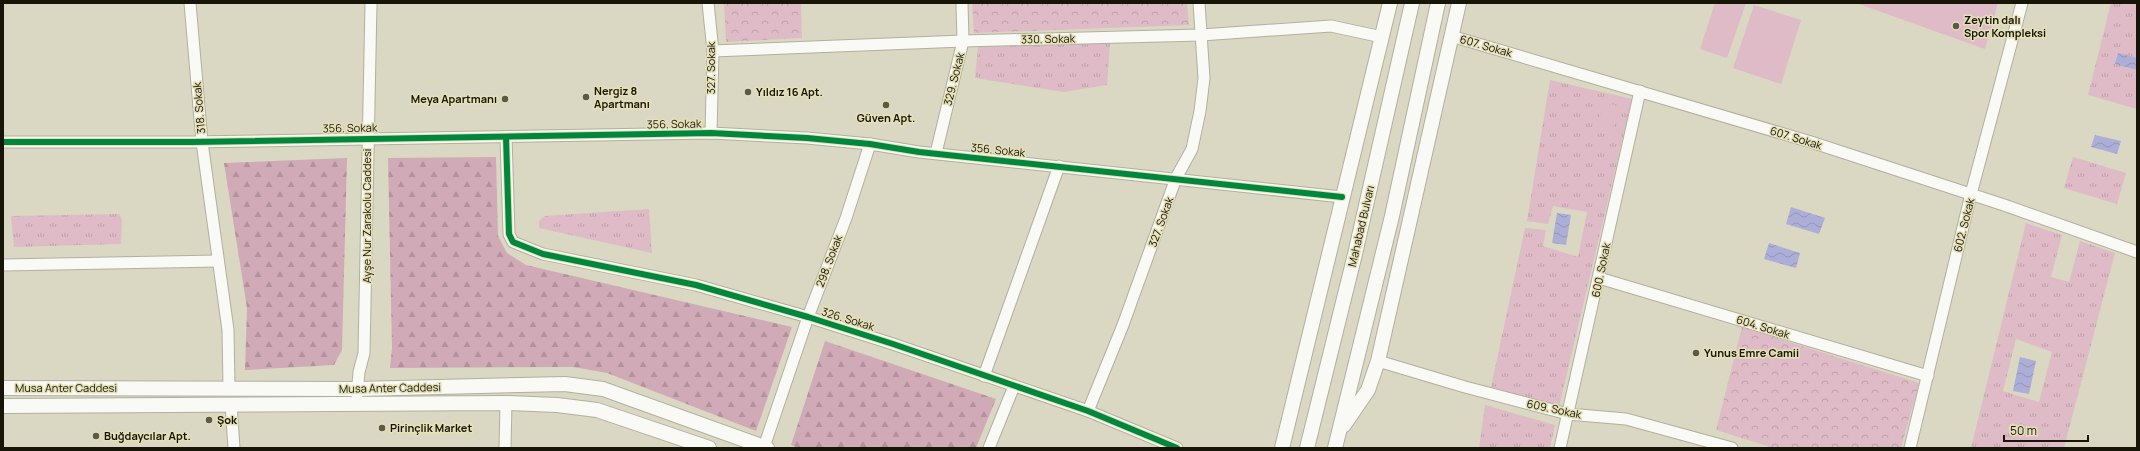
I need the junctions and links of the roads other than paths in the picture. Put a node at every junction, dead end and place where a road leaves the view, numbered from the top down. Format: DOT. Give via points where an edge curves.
graph roads {
  1 [pos="190,3"];
  2 [pos="371,3"];
  3 [pos="708,3"];
  4 [pos="962,3"];
  5 [pos="1199,3"];
  6 [pos="1390,3"];
  7 [pos="1412,3"];
  8 [pos="1438,3"];
  9 [pos="1459,3"];
  10 [pos="2022,3"];
  11 [pos="1201,34"];
  12 [pos="1451,36"];
  13 [pos="1382,38"];
  14 [pos="963,41"];
  15 [pos="713,51"];
  16 [pos="1640,91"];
  17 [pos="711,133"];
  18 [pos="506,137"];
  19 [pos="367,138"];
  20 [pos="3,142"];
  21 [pos="202,142"];
  22 [pos="870,144"];
  23 [pos="936,154"];
  24 [pos="1059,166"];
  25 [pos="1176,178"];
  26 [pos="1972,194"];
  27 [pos="1342,197"];
  28 [pos="2137,252"];
  29 [pos="218,261"];
  30 [pos="3,265"];
  31 [pos="1599,278"];
  32 [pos="808,317"];
  33 [pos="1378,361"];
  34 [pos="984,376"];
  35 [pos="1928,376"];
  36 [pos="1014,386"];
  37 [pos="229,387"];
  38 [pos="3,388"];
  39 [pos="357,389"];
  40 [pos="506,403"];
  41 [pos="231,404"];
  42 [pos="358,404"];
  43 [pos="3,406"];
  44 [pos="1088,411"];
  45 [pos="1568,414"];
  46 [pos="1338,434"];
  47 [pos="765,447"];
  48 [pos="234,448"];
  49 [pos="505,448"];
  50 [pos="709,448"];
  51 [pos="990,448"];
  52 [pos="1177,448"];
  53 [pos="1282,448"];
  54 [pos="1307,448"];
  55 [pos="1335,448"];
  56 [pos="1560,448"];
  57 [pos="1732,448"];
  58 [pos="1910,448"];
  1 -- 21 [label="street, 318. Sokak"];
  2 -- 19 [label="street, Ayşe Nur Zarakolu Caddesi"];
  3 -- 15 [label="street, 327. Sokak"];
  4 -- 14 [label="street, 329. Sokak"];
  5 -- 11 [label="street, 327. Sokak"];
  6 -- 13 [label="main road"];
  7 -- 54 [label="main road, Mahabad Bulvarı"];
  8 -- 46 [label="main road" via="1392,216"];
  9 -- 12 [label="main road"];
  10 -- 26 [label="street, 602. Sokak"];
  11 -- 13 [label="street, 330. Sokak" via="1331,26"];
  11 -- 14 [label="street, 330. Sokak"];
  11 -- 25 [label="street, 327. Sokak" via="1204,78 1200,111 1192,149"];
  12 -- 16 [label="street, 607. Sokak"];
  12 -- 33 [label="main road"];
  13 -- 27 [label="main road"];
  14 -- 15 [label="street, 330. Sokak"];
  14 -- 23 [label="street, 329. Sokak"];
  15 -- 17 [label="street, 327. Sokak"];
  16 -- 26 [label="street, 607. Sokak"];
  16 -- 31 [label="street, 600. Sokak"];
  17 -- 18 [label="street, 356. Sokak"];
  17 -- 22 [label="street, 356. Sokak"];
  18 -- 19 [label="street, 356. Sokak"];
  18 -- 32 [label="street, 326. Sokak" via="509,234 513,242 542,254 691,284"];
  19 -- 21 [label="street, 356. Sokak"];
  19 -- 39 [label="street, Ayşe Nur Zarakolu Caddesi" via="364,353"];
  20 -- 21 [label="street, 356. Sokak"];
  21 -- 29 [label="street, 318. Sokak"];
  22 -- 23 [label="street, 356. Sokak"];
  22 -- 32 [label="street, 298. Sokak" via="846,218"];
  23 -- 24 [label="street, 356. Sokak"];
  24 -- 25 [label="street, 356. Sokak"];
  24 -- 34 [label="street"];
  25 -- 27 [label="street, 356. Sokak"];
  25 -- 44 [label="street, 327. Sokak" via="1123,325"];
  26 -- 28 [label="street, 607. Sokak"];
  26 -- 35 [label="street, 602. Sokak"];
  27 -- 53 [label="main road"];
  29 -- 30 [label="street"];
  29 -- 37 [label="street, 318. Sokak" via="228,330"];
  31 -- 35 [label="street, 604. Sokak"];
  31 -- 45 [label="street, 600. Sokak"];
  32 -- 34 [label="street, 326. Sokak"];
  32 -- 47 [label="street, 298. Sokak"];
  33 -- 45 [label="street, 609. Sokak"];
  33 -- 46 [label="main road" via="1368,390"];
  34 -- 36 [label="street, 326. Sokak"];
  35 -- 58 [label="street, 602. Sokak"];
  36 -- 44 [label="street, 326. Sokak"];
  36 -- 51 [label="street"];
  37 -- 38 [label="main road, Musa Anter Caddesi"];
  37 -- 39 [label="main road, Musa Anter Caddesi"];
  39 -- 42 [label="street, Ayşe Nur Zarakolu Caddesi"];
  39 -- 47 [label="main road, Musa Anter Caddesi" via="565,384 603,389"];
  40 -- 42 [label="main road, Musa Anter Caddesi"];
  40 -- 49 [label="street"];
  40 -- 50 [label="main road, Musa Anter Caddesi" via="597,410"];
  41 -- 42 [label="main road, Musa Anter Caddesi"];
  41 -- 43 [label="main road, Musa Anter Caddesi"];
  41 -- 48 [label="street"];
  44 -- 52 [label="street, 326. Sokak"];
  45 -- 56 [label="street, 600. Sokak"];
  45 -- 57 [label="street, 609. Sokak" via="1626,419"];
  46 -- 55 [label="main road"];
}
